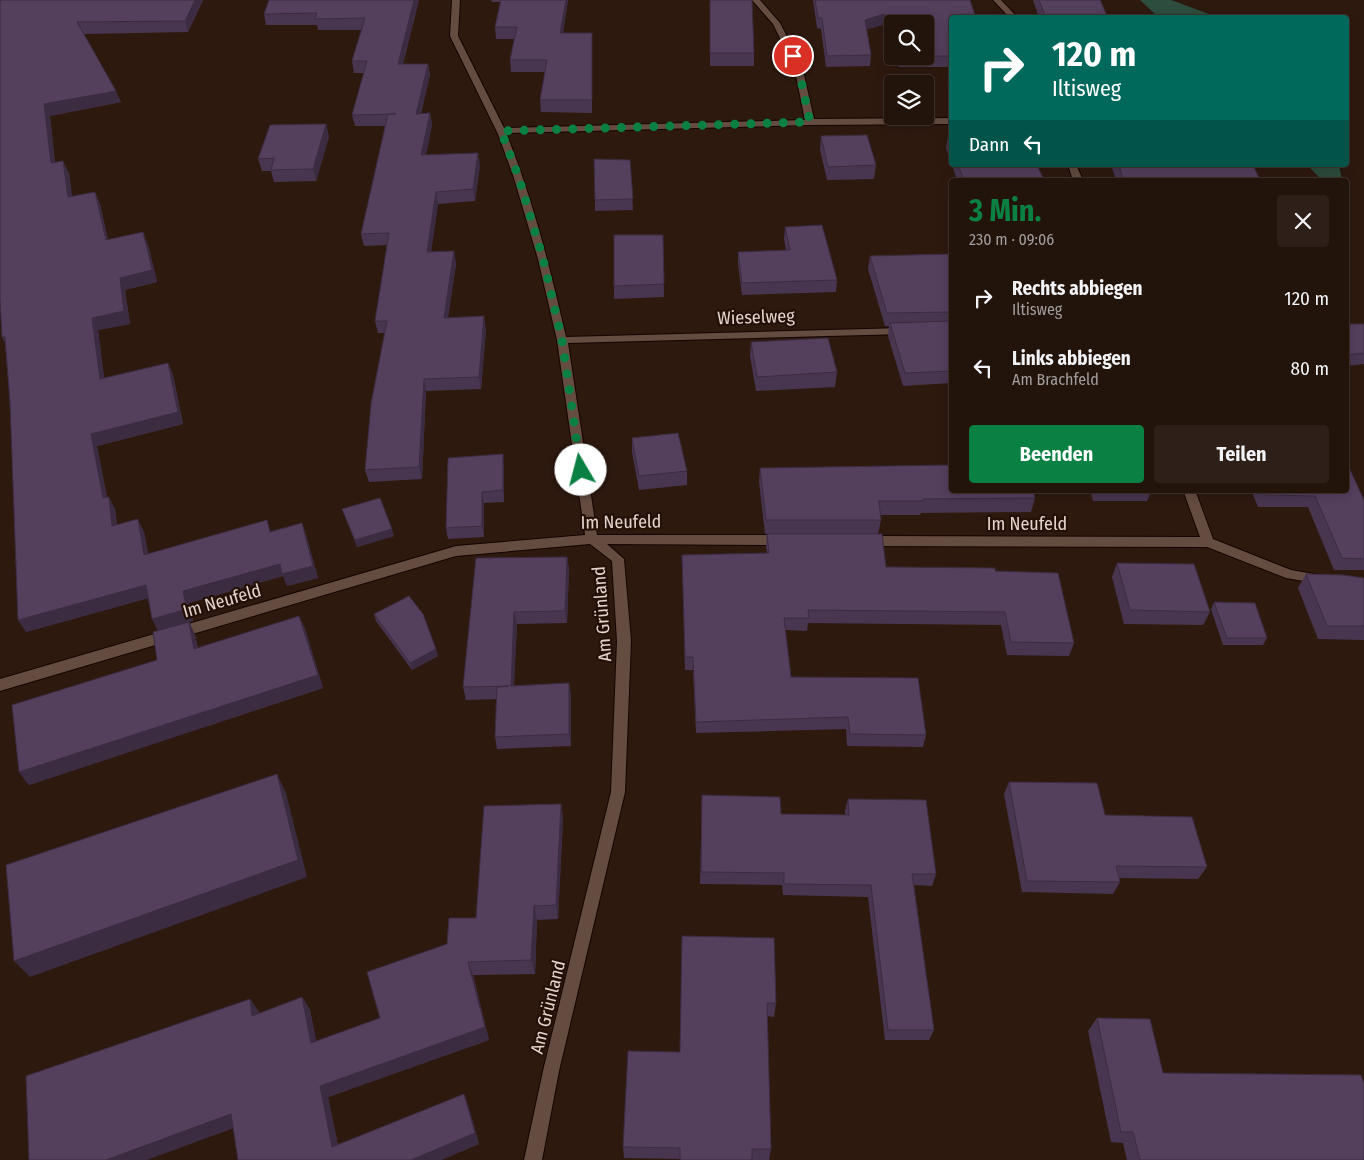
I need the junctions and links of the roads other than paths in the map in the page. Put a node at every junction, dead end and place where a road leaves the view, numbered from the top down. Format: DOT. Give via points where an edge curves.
graph roads {
  1 [pos="456,0"];
  2 [pos="756,0"];
  3 [pos="997,0"];
  4 [pos="1013,15"];
  5 [pos="949,121"];
  6 [pos="810,122"];
  7 [pos="501,131"];
  8 [pos="917,330"];
  9 [pos="562,340"];
  10 [pos="1190,493"];
  11 [pos="592,539"];
  12 [pos="798,540"];
  13 [pos="857,541"];
  14 [pos="1208,542"];
  15 [pos="1329,581"];
  16 [pos="0,685"];
  17 [pos="533,1160"];
  1 -- 7 [label="street" via="454,36"];
  2 -- 6 [label="street" via="776,22 798,66"];
  3 -- 4 [label="street"];
  5 -- 6 [label="street"];
  6 -- 7 [label="street"];
  7 -- 9 [label="street" via="543,259"];
  8 -- 9 [label="street, Wieselweg"];
  9 -- 11 [label="street"];
  10 -- 14 [label="street"];
  11 -- 12 [label="street, Im Neufeld"];
  11 -- 16 [label="street, Im Neufeld" via="456,551"];
  11 -- 17 [label="street, Am Grünland" via="618,559 624,640 618,792"];
  13 -- 14 [label="street, Im Neufeld"];
  14 -- 15 [label="street" via="1290,575"];
}
